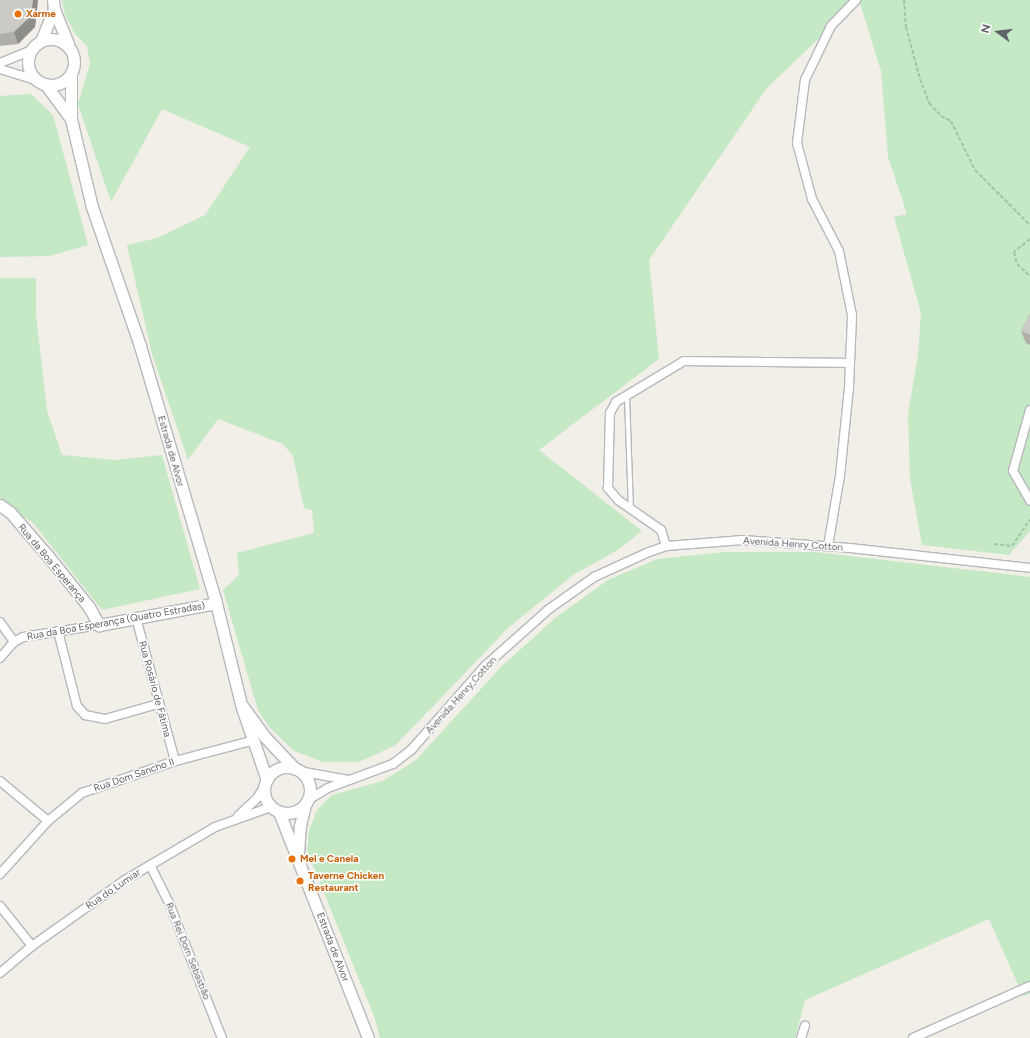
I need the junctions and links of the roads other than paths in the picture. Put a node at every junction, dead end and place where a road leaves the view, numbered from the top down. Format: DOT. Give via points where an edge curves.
graph roads {
  1 [pos="856,0"];
  2 [pos="53,4"];
  3 [pos="40,41"];
  4 [pos="68,44"];
  5 [pos="30,51"];
  6 [pos="0,63"];
  7 [pos="0,68"];
  8 [pos="71,74"];
  9 [pos="36,80"];
  10 [pos="46,85"];
  11 [pos="71,119"];
  12 [pos="850,363"];
  13 [pos="627,396"];
  14 [pos="1030,410"];
  15 [pos="1030,501"];
  16 [pos="0,505"];
  17 [pos="631,508"];
  18 [pos="666,546"];
  19 [pos="828,546"];
  20 [pos="1030,568"];
  21 [pos="216,603"];
  22 [pos="136,618"];
  23 [pos="0,622"];
  24 [pos="99,625"];
  25 [pos="58,631"];
  26 [pos="14,642"];
  27 [pos="0,658"];
  28 [pos="158,704"];
  29 [pos="241,704"];
  30 [pos="251,741"];
  31 [pos="175,761"];
  32 [pos="297,770"];
  33 [pos="351,780"];
  34 [pos="0,781"];
  35 [pos="266,783"];
  36 [pos="306,802"];
  37 [pos="275,809"];
  38 [pos="234,819"];
  39 [pos="48,821"];
  40 [pos="298,855"];
  41 [pos="150,865"];
  42 [pos="0,874"];
  43 [pos="0,906"];
  44 [pos="32,946"];
  45 [pos="0,972"];
  46 [pos="1030,986"];
  47 [pos="804,1026"];
  48 [pos="222,1038"];
  49 [pos="368,1038"];
  50 [pos="801,1038"];
  51 [pos="913,1038"];
  1 -- 12 [label="street" via="832,26 805,80 797,143 812,199 840,251 852,316"];
  2 -- 3 [label="street"];
  2 -- 4 [label="street"];
  3 -- 4 [label="street" via="55,39"];
  3 -- 5 [label="street"];
  4 -- 8 [label="street" via="75,61"];
  5 -- 6 [label="street"];
  5 -- 9 [label="street" via="29,68"];
  7 -- 9 [label="street"];
  8 -- 10 [label="street" via="61,83"];
  8 -- 11 [label="street"];
  9 -- 10 [label="street"];
  10 -- 11 [label="street"];
  11 -- 21 [label="street, Estrada de Alvor" via="92,206 140,346"];
  12 -- 13 [label="street" via="684,361"];
  12 -- 19 [label="street" via="840,476"];
  13 -- 17 [label="lane"];
  13 -- 17 [label="street" via="616,402 610,412 608,488 618,500"];
  14 -- 15 [label="street" via="1013,471"];
  16 -- 24 [label="street, Rua da Boa Esperança" via="10,512 48,556 90,608"];
  17 -- 18 [label="street" via="661,530"];
  18 -- 19 [label="street, Avenida Henry Cotton" via="743,540"];
  18 -- 33 [label="street, Avenida Henry Cotton" via="631,558 594,577 549,609 485,666 412,749 393,764"];
  19 -- 20 [label="street, Avenida Henry Cotton"];
  21 -- 22 [label="street, Rua da Boa Esperança (Quatro Estradas)"];
  21 -- 29 [label="street, Estrada de Alvor"];
  22 -- 24 [label="street, Rua da Boa Esperança (Quatro Estradas)"];
  22 -- 28 [label="street, Rua Rosário de Fátima"];
  23 -- 26 [label="street"];
  24 -- 25 [label="street, Rua da Boa Esperança (Quatro Estradas)"];
  25 -- 26 [label="street, Rua da Boa Esperança (Quatro Estradas)" via="23,637"];
  25 -- 28 [label="street" via="77,706 85,715 105,719"];
  26 -- 27 [label="street, Rua da Boa Esperança (Quatro Estradas)"];
  28 -- 31 [label="street, Rua Rosário de Fátima"];
  29 -- 30 [label="street, Estrada de Alvor"];
  29 -- 32 [label="street, Estrada de Alvor" via="265,736"];
  30 -- 31 [label="street, Rua Dom Sancho II"];
  30 -- 35 [label="street, Estrada de Alvor"];
  31 -- 39 [label="street, Rua Dom Sancho II" via="82,793"];
  32 -- 33 [label="street"];
  32 -- 35 [label="street" via="281,768"];
  32 -- 36 [label="street, Estrada de Alvor" via="308,781"];
  33 -- 36 [label="street, Avenida Henry Cotton" via="328,788"];
  34 -- 39 [label="street"];
  35 -- 37 [label="street, Estrada de Alvor" via="265,794"];
  35 -- 38 [label="street" via="257,798"];
  36 -- 37 [label="street" via="294,812"];
  36 -- 40 [label="street, Estrada de Alvor" via="300,826"];
  37 -- 38 [label="street"];
  37 -- 40 [label="street, Estrada de Alvor"];
  38 -- 41 [label="street, Rua do Lumiar"];
  39 -- 42 [label="street, Rua Dom Sancho II"];
  40 -- 49 [label="street, Estrada de Alvor"];
  41 -- 44 [label="street, Rua do Lumiar"];
  41 -- 48 [label="street, Rua Rei Dom Sebastião" via="169,903"];
  43 -- 44 [label="street"];
  44 -- 45 [label="street, Rua do Lumiar"];
  46 -- 51 [label="street"];
  47 -- 50 [label="street"];
}
